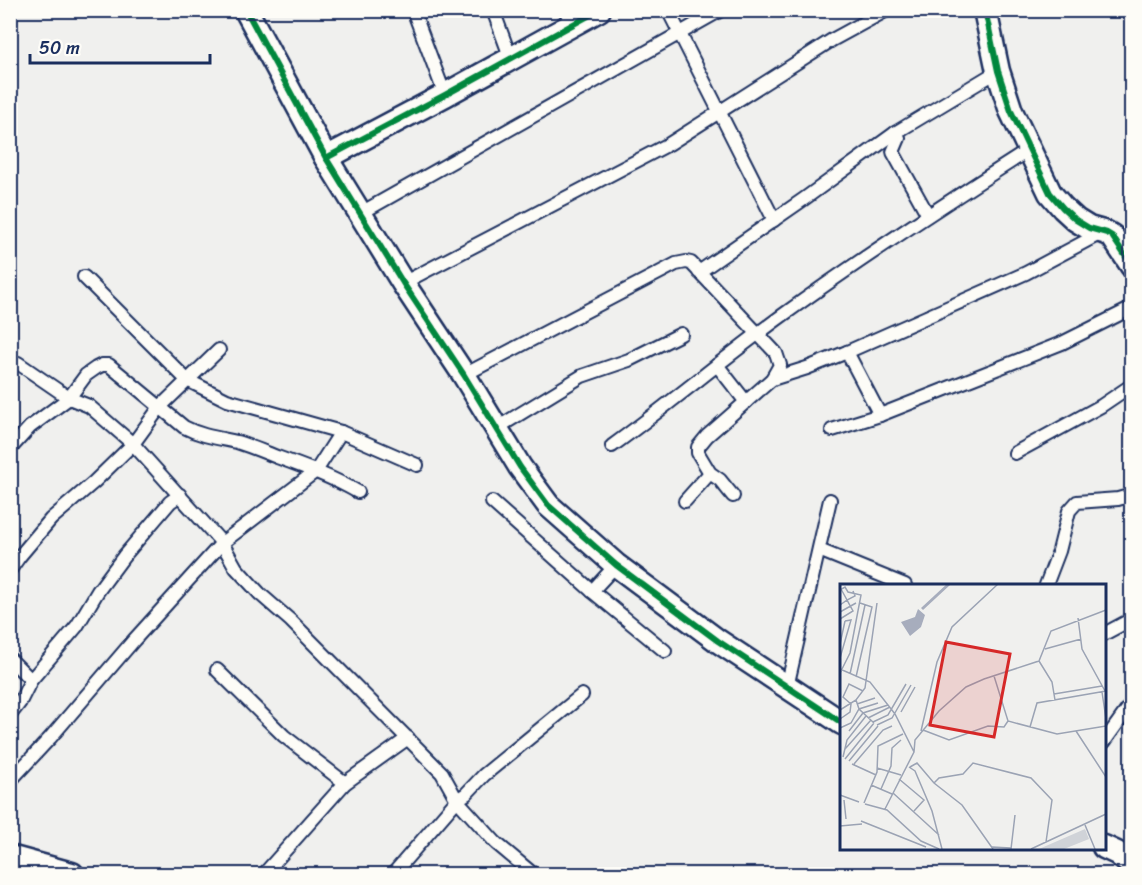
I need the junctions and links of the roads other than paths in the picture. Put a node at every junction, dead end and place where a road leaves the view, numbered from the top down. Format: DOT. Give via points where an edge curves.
graph roads {
  1 [pos="246,10"];
  2 [pos="413,10"];
  3 [pos="493,10"];
  4 [pos="598,10"];
  5 [pos="668,10"];
  6 [pos="721,10"];
  7 [pos="887,10"];
  8 [pos="985,10"];
  9 [pos="568,18"];
  10 [pos="680,34"];
  11 [pos="511,59"];
  12 [pos="998,71"];
  13 [pos="444,95"];
  14 [pos="719,113"];
  15 [pos="895,133"];
  16 [pos="1029,150"];
  17 [pos="326,158"];
  18 [pos="361,213"];
  19 [pos="928,215"];
  20 [pos="774,220"];
  21 [pos="1104,232"];
  22 [pos="1131,266"];
  23 [pos="699,272"];
  24 [pos="84,277"];
  25 [pos="403,283"];
  26 [pos="1131,308"];
  27 [pos="758,333"];
  28 [pos="681,334"];
  29 [pos="219,350"];
  30 [pos="847,352"];
  31 [pos="18,363"];
  32 [pos="717,365"];
  33 [pos="464,375"];
  34 [pos="772,379"];
  35 [pos="187,380"];
  36 [pos="1131,385"];
  37 [pos="69,398"];
  38 [pos="746,402"];
  39 [pos="160,407"];
  40 [pos="880,416"];
  41 [pos="496,428"];
  42 [pos="832,430"];
  43 [pos="341,432"];
  44 [pos="134,444"];
  45 [pos="612,446"];
  46 [pos="10,449"];
  47 [pos="1015,453"];
  48 [pos="417,465"];
  49 [pos="315,471"];
  50 [pos="710,473"];
  51 [pos="358,492"];
  52 [pos="180,495"];
  53 [pos="1131,495"];
  54 [pos="733,496"];
  55 [pos="830,500"];
  56 [pos="685,501"];
  57 [pos="492,502"];
  58 [pos="222,543"];
  59 [pos="819,549"];
  60 [pos="616,565"];
  61 [pos="10,570"];
  62 [pos="903,584"];
  63 [pos="1047,584"];
  64 [pos="592,591"];
  65 [pos="1131,619"];
  66 [pos="1106,633"];
  67 [pos="665,651"];
  68 [pos="10,659"];
  69 [pos="217,670"];
  70 [pos="31,680"];
  71 [pos="787,687"];
  72 [pos="582,695"];
  73 [pos="1131,703"];
  74 [pos="10,715"];
  75 [pos="840,722"];
  76 [pos="408,738"];
  77 [pos="1106,739"];
  78 [pos="10,781"];
  79 [pos="345,783"];
  80 [pos="458,800"];
  81 [pos="1106,848"];
  82 [pos="10,857"];
  83 [pos="1131,865"];
  84 [pos="72,874"];
  85 [pos="264,874"];
  86 [pos="393,874"];
  87 [pos="533,874"];
  1 -- 17 [label="street"];
  2 -- 13 [label="lane"];
  3 -- 11 [label="lane"];
  4 -- 9 [label="street"];
  5 -- 10 [label="lane"];
  6 -- 10 [label="lane"];
  7 -- 14 [label="lane" via="832,40"];
  8 -- 12 [label="street"];
  9 -- 11 [label="street"];
  10 -- 14 [label="lane"];
  10 -- 18 [label="lane"];
  11 -- 13 [label="street"];
  12 -- 15 [label="lane"];
  12 -- 16 [label="street"];
  13 -- 17 [label="street"];
  14 -- 20 [label="lane"];
  14 -- 25 [label="lane" via="669,144"];
  15 -- 19 [label="lane" via="899,138 893,152"];
  15 -- 20 [label="lane"];
  16 -- 19 [label="lane"];
  16 -- 21 [label="street" via="1050,193 1063,208 1084,225"];
  17 -- 18 [label="street"];
  18 -- 25 [label="street"];
  19 -- 27 [label="lane"];
  20 -- 23 [label="lane"];
  21 -- 22 [label="street" via="1114,239"];
  21 -- 30 [label="lane" via="1026,273"];
  23 -- 27 [label="lane"];
  23 -- 33 [label="lane" via="691,263 676,264"];
  24 -- 35 [label="lane"];
  25 -- 33 [label="street"];
  26 -- 40 [label="lane" via="1062,342"];
  27 -- 32 [label="lane"];
  27 -- 34 [label="lane" via="779,359"];
  28 -- 41 [label="lane" via="629,360 582,376"];
  29 -- 35 [label="lane"];
  30 -- 34 [label="lane"];
  30 -- 40 [label="lane"];
  31 -- 37 [label="lane"];
  32 -- 38 [label="lane"];
  32 -- 45 [label="lane"];
  33 -- 41 [label="street"];
  34 -- 38 [label="lane"];
  35 -- 39 [label="lane"];
  35 -- 43 [label="lane" via="227,400"];
  36 -- 47 [label="lane"];
  37 -- 39 [label="lane" via="86,375 109,365"];
  37 -- 44 [label="lane" via="89,406"];
  37 -- 46 [label="lane" via="30,427"];
  38 -- 50 [label="lane" via="698,447"];
  39 -- 44 [label="lane"];
  39 -- 49 [label="lane" via="195,433 238,442"];
  40 -- 42 [label="lane"];
  41 -- 60 [label="street" via="548,505"];
  43 -- 48 [label="lane"];
  43 -- 49 [label="lane"];
  44 -- 52 [label="lane"];
  44 -- 61 [label="lane" via="51,519"];
  49 -- 51 [label="lane"];
  49 -- 58 [label="lane"];
  50 -- 54 [label="lane"];
  50 -- 56 [label="lane"];
  52 -- 58 [label="lane"];
  52 -- 70 [label="lane" via="124,556 77,626"];
  53 -- 63 [label="lane" via="1073,505"];
  55 -- 59 [label="lane"];
  57 -- 64 [label="lane"];
  58 -- 76 [label="lane" via="236,568 260,594"];
  58 -- 78 [label="lane"];
  59 -- 62 [label="lane"];
  59 -- 71 [label="lane"];
  60 -- 64 [label="lane"];
  60 -- 71 [label="street"];
  64 -- 67 [label="lane"];
  65 -- 66 [label="lane"];
  68 -- 70 [label="lane"];
  69 -- 79 [label="lane" via="284,736"];
  70 -- 74 [label="lane"];
  71 -- 75 [label="street"];
  72 -- 80 [label="lane"];
  73 -- 77 [label="lane"];
  76 -- 79 [label="lane"];
  76 -- 80 [label="lane" via="441,773"];
  79 -- 85 [label="lane"];
  80 -- 86 [label="lane"];
  80 -- 87 [label="lane" via="496,843"];
  81 -- 83 [label="street"];
  82 -- 84 [label="street"];
}
